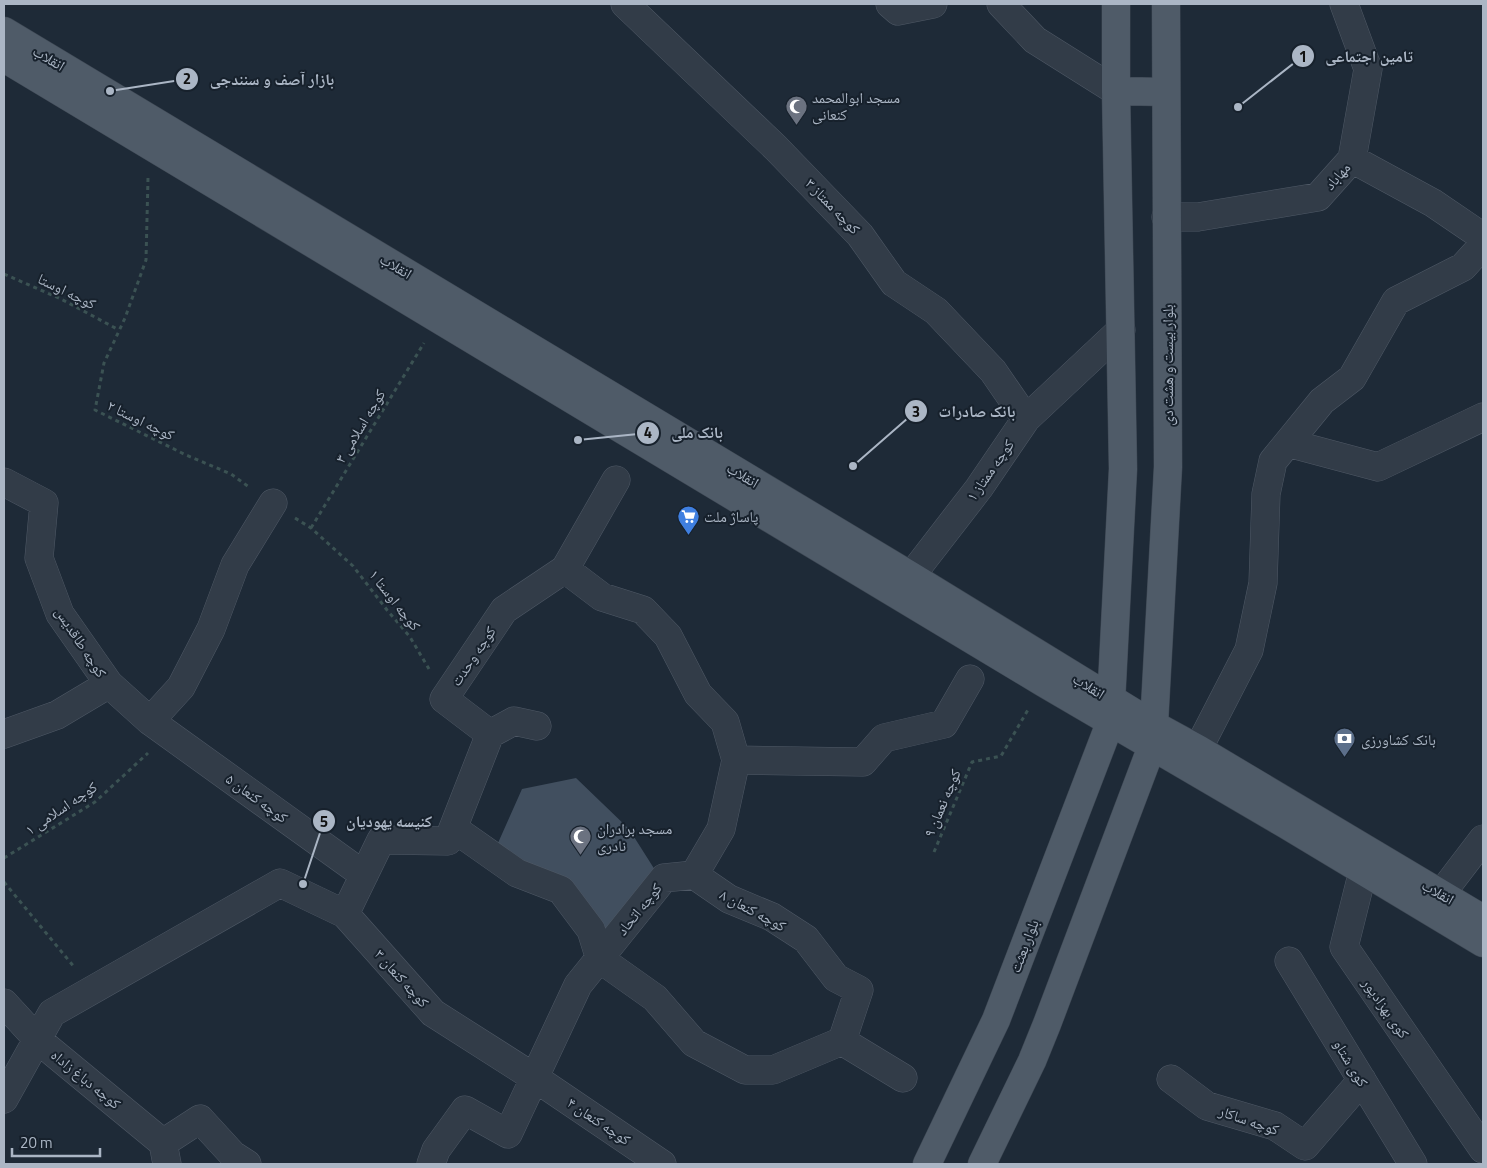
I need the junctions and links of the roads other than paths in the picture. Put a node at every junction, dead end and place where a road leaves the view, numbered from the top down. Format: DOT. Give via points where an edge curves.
graph roads {
  1 [pos="625,4"];
  2 [pos="890,4"];
  3 [pos="933,4"];
  4 [pos="1001,4"];
  5 [pos="1116,4"];
  6 [pos="1166,4"];
  7 [pos="1344,4"];
  8 [pos="4,31"];
  9 [pos="4,58"];
  10 [pos="1116,91"];
  11 [pos="1165,92"];
  12 [pos="1352,159"];
  13 [pos="1166,217"];
  14 [pos="1483,237"];
  15 [pos="1483,245"];
  16 [pos="1120,330"];
  17 [pos="1483,417"];
  18 [pos="1026,419"];
  19 [pos="1288,443"];
  20 [pos="616,480"];
  21 [pos="4,482"];
  22 [pos="273,503"];
  23 [pos="564,570"];
  24 [pos="911,576"];
  25 [pos="970,679"];
  26 [pos="108,684"];
  27 [pos="1111,711"];
  28 [pos="150,721"];
  29 [pos="537,726"];
  30 [pos="4,734"];
  31 [pos="490,734"];
  32 [pos="1153,736"];
  33 [pos="1198,749"];
  34 [pos="736,760"];
  35 [pos="453,828"];
  36 [pos="1483,839"];
  37 [pos="1369,863"];
  38 [pos="364,875"];
  39 [pos="694,875"];
  40 [pos="1441,894"];
  41 [pos="345,914"];
  42 [pos="1483,919"];
  43 [pos="1483,943"];
  44 [pos="600,959"];
  45 [pos="1289,961"];
  46 [pos="4,1003"];
  47 [pos="38,1040"];
  48 [pos="842,1041"];
  49 [pos="536,1078"];
  50 [pos="904,1078"];
  51 [pos="1171,1079"];
  52 [pos="1362,1080"];
  53 [pos="4,1099"];
  54 [pos="1483,1149"];
  55 [pos="165,1154"];
  56 [pos="247,1164"];
  57 [pos="431,1164"];
  58 [pos="662,1164"];
  59 [pos="927,1164"];
  60 [pos="982,1164"];
  61 [pos="1413,1164"];
  1 -- 18 [label="street, کوچه ممتاز ۳" via="776,148 860,235 894,283 936,312 994,371"];
  2 -- 3 [label="street" via="898,11"];
  4 -- 10 [label="street" via="1035,40"];
  5 -- 10 [label="main road"];
  6 -- 11 [label="main road, بلوار بیست و هشت دی"];
  7 -- 12 [label="street, مهاباد" via="1368,68"];
  8 -- 24 [label="main road, انقلاب"];
  9 -- 27 [label="main road, انقلاب"];
  10 -- 11 [label="main road"];
  10 -- 16 [label="main road"];
  11 -- 13 [label="main road, بلوار بیست و هشت دی"];
  12 -- 13 [label="street, مهاباد" via="1318,197 1198,217"];
  12 -- 14 [label="street" via="1433,203"];
  13 -- 32 [label="main road, بلوار بیست و هشت دی" via="1168,467"];
  15 -- 19 [label="street" via="1463,267 1396,301 1352,378 1322,401"];
  16 -- 18 [label="street, کوچه ممتاز ۱"];
  16 -- 27 [label="main road" via="1123,469"];
  17 -- 19 [label="street" via="1378,467"];
  18 -- 24 [label="street, کوچه ممتاز ۱" via="979,488"];
  19 -- 33 [label="street" via="1274,461 1266,494 1263,583 1249,650"];
  20 -- 23 [label="street, کوچه وحدت"];
  21 -- 26 [label="street, کوچه طاقدیس" via="44,503 39,558 60,614"];
  22 -- 28 [label="street" via="235,565 211,629 181,686"];
  23 -- 31 [label="street, کوچه وحدت" via="504,610 444,699"];
  23 -- 34 [label="street" via="602,597 643,610 668,636 698,694 725,722"];
  24 -- 27 [label="main road, انقلاب"];
  25 -- 34 [label="street" via="944,724 884,738 863,762"];
  26 -- 28 [label="street, کوچه طاقدیس"];
  26 -- 30 [label="street" via="57,715"];
  27 -- 32 [label="main road, انقلاب"];
  27 -- 59 [label="main road, بلوار بعثت" via="996,1020"];
  28 -- 38 [label="street, کوچه کنعان ۵"];
  29 -- 31 [label="street" via="514,721"];
  31 -- 35 [label="street"];
  32 -- 33 [label="main road, انقلاب"];
  32 -- 37 [label="main road, انقلاب"];
  32 -- 60 [label="main road" via="1044,1034"];
  33 -- 37 [label="main road, انقلاب"];
  34 -- 39 [label="street" via="721,829"];
  35 -- 38 [label="street" via="448,841 381,840"];
  35 -- 44 [label="street" via="517,873 561,890 591,930"];
  36 -- 40 [label="street"];
  37 -- 40 [label="main road, انقلاب"];
  37 -- 43 [label="main road, انقلاب"];
  37 -- 54 [label="street, کوی بهزادپور" via="1344,948"];
  38 -- 41 [label="street"];
  39 -- 44 [label="street, کوچه اتحاد" via="664,878"];
  39 -- 48 [label="street, کوچه کنعان ۸" via="729,899 772,917 806,939 836,978 859,990"];
  40 -- 42 [label="main road, انقلاب"];
  41 -- 47 [label="street" via="280,883 52,1013"];
  41 -- 49 [label="street, کوچه کنعان ۳" via="433,1013"];
  44 -- 48 [label="street" via="655,998 694,1043 744,1070 773,1070"];
  44 -- 49 [label="street, کوچه اتحاد" via="578,985"];
  45 -- 52 [label="street, کوی شتاو"];
  46 -- 47 [label="street, کوچه دباغ زاداه"];
  47 -- 53 [label="street"];
  47 -- 55 [label="street, کوچه دباغ زاداه"];
  48 -- 50 [label="street"];
  49 -- 57 [label="street, کوچه اتحاد" via="508,1134 465,1110 436,1150"];
  49 -- 58 [label="street, کوچه کنعان ۴"];
  51 -- 52 [label="street, کوچه ساکار" via="1206,1106 1275,1126 1304,1146"];
  52 -- 61 [label="street, کوی شتاو"];
  55 -- 56 [label="street" via="200,1118 233,1155"];
}
